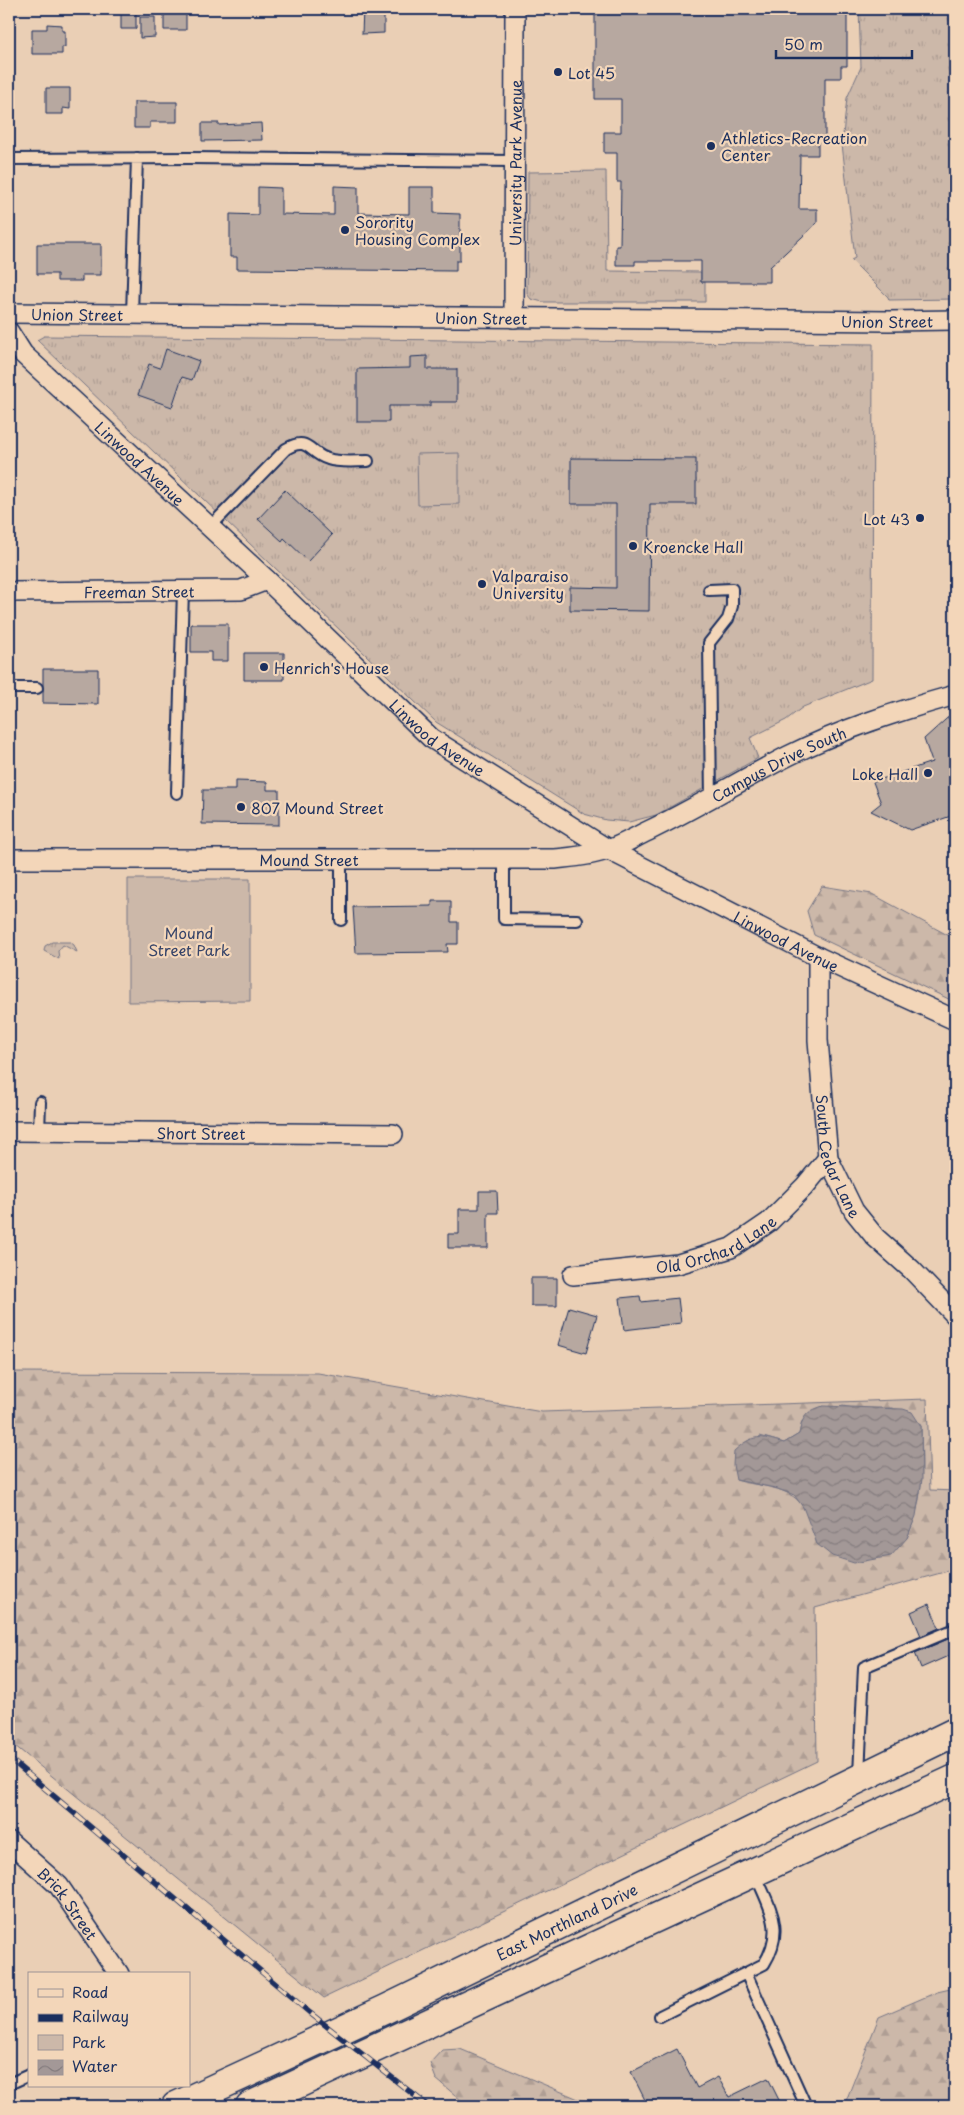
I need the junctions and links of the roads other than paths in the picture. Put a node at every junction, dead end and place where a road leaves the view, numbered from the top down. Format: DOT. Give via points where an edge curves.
graph roads {
  1 [pos="515,9"];
  2 [pos="137,158"];
  3 [pos="9,159"];
  4 [pos="515,160"];
  5 [pos="9,313"];
  6 [pos="132,314"];
  7 [pos="514,318"];
  8 [pos="955,320"];
  9 [pos="9,332"];
  10 [pos="368,461"];
  11 [pos="210,526"];
  12 [pos="267,580"];
  13 [pos="183,590"];
  14 [pos="709,590"];
  15 [pos="9,592"];
  16 [pos="9,688"];
  17 [pos="38,688"];
  18 [pos="955,695"];
  19 [pos="177,793"];
  20 [pos="711,799"];
  21 [pos="609,850"];
  22 [pos="9,859"];
  23 [pos="341,859"];
  24 [pos="504,859"];
  25 [pos="341,920"];
  26 [pos="577,920"];
  27 [pos="818,957"];
  28 [pos="955,1020"];
  29 [pos="40,1102"];
  30 [pos="9,1132"];
  31 [pos="39,1132"];
  32 [pos="394,1134"];
  33 [pos="828,1158"];
  34 [pos="573,1275"];
  35 [pos="955,1315"];
  36 [pos="955,1629"];
  37 [pos="955,1732"];
  38 [pos="858,1778"];
  39 [pos="955,1779"];
  40 [pos="9,1841"];
  41 [pos="754,1873"];
  42 [pos="118,1972"];
  43 [pos="746,1973"];
  44 [pos="660,2016"];
  45 [pos="28,2075"];
  46 [pos="9,2084"];
  47 [pos="176,2106"];
  48 [pos="250,2106"];
  49 [pos="806,2106"];
  1 -- 4 [label="street, University Park Avenue"];
  2 -- 3 [label="lane"];
  2 -- 4 [label="lane"];
  2 -- 6 [label="lane"];
  4 -- 7 [label="street, University Park Avenue"];
  5 -- 6 [label="street, Union Street"];
  6 -- 7 [label="street, Union Street"];
  7 -- 8 [label="street, Union Street"];
  9 -- 11 [label="street, Linwood Avenue" via="23,354"];
  10 -- 11 [label="lane" via="328,459 303,444 293,445"];
  11 -- 12 [label="street, Linwood Avenue"];
  12 -- 13 [label="street, Freeman Street" via="241,590"];
  12 -- 21 [label="street, Linwood Avenue" via="431,738"];
  13 -- 15 [label="street, Freeman Street"];
  13 -- 19 [label="lane"];
  14 -- 20 [label="lane" via="732,588 728,619 709,644"];
  16 -- 17 [label="lane"];
  18 -- 20 [label="street, Campus Drive South" via="848,729 788,756"];
  20 -- 21 [label="street, Campus Drive South"];
  21 -- 24 [label="street, Mound Street" via="555,859"];
  21 -- 27 [label="street, Linwood Avenue"];
  22 -- 23 [label="street, Mound Street"];
  23 -- 24 [label="street, Mound Street"];
  23 -- 25 [label="lane"];
  24 -- 26 [label="lane" via="504,919"];
  27 -- 28 [label="street, Linwood Avenue"];
  27 -- 33 [label="street, South Cedar Lane" via="818,1040"];
  29 -- 31 [label="lane"];
  30 -- 31 [label="street, Short Street"];
  31 -- 32 [label="street, Short Street"];
  33 -- 34 [label="street, Old Orchard Lane" via="769,1222 731,1248 678,1264"];
  33 -- 35 [label="street, South Cedar Lane" via="854,1210 875,1237"];
  36 -- 38 [label="lane" via="864,1667"];
  37 -- 38 [label="highway, East Morthland Drive"];
  38 -- 47 [label="highway, East Morthland Drive" via="386,2009"];
  39 -- 41 [label="highway"];
  40 -- 42 [label="street, Brick Street" via="59,1886"];
  41 -- 43 [label="lane" via="773,1916 776,1935 773,1950 764,1964"];
  41 -- 48 [label="highway"];
  43 -- 44 [label="lane"];
  43 -- 49 [label="lane"];
  45 -- 46 [label="lane"];
}
